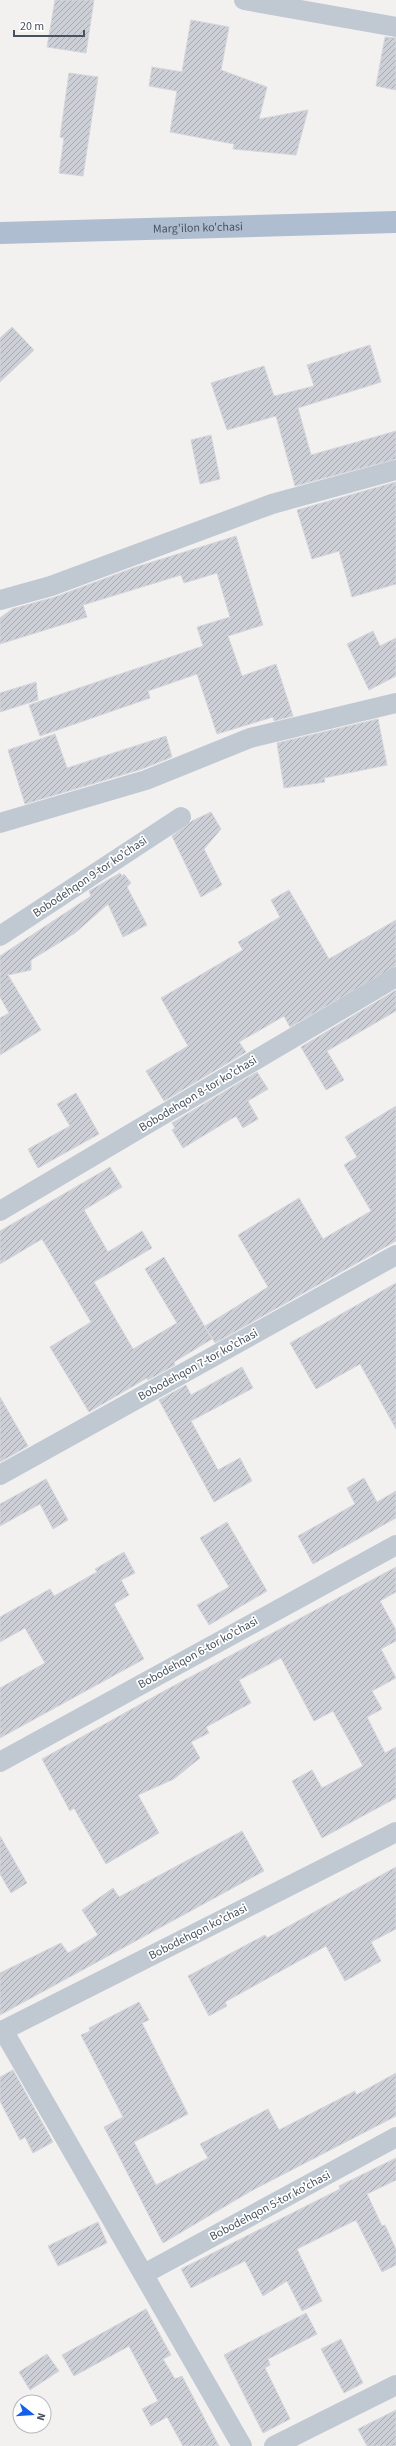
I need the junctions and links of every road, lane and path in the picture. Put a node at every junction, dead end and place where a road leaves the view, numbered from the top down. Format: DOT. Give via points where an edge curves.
graph roads {
  1 [pos="244,0"];
  2 [pos="396,27"];
  3 [pos="396,222"];
  4 [pos="0,233"];
  5 [pos="396,470"];
  6 [pos="0,600"];
  7 [pos="396,703"];
  8 [pos="181,817"];
  9 [pos="0,823"];
  10 [pos="0,936"];
  11 [pos="396,976"];
  12 [pos="0,1211"];
  13 [pos="396,1255"];
  14 [pos="0,1475"];
  15 [pos="396,1545"];
  16 [pos="0,1762"];
  17 [pos="396,1832"];
  18 [pos="2,2031"];
  19 [pos="396,2137"];
  20 [pos="144,2274"];
  21 [pos="396,2385"];
  22 [pos="242,2446"];
  23 [pos="274,2446"];
  1 -- 2 [label="street"];
  3 -- 4 [label="main road, Marg'ilon ko'chasi"];
  5 -- 6 [label="street" via="272,504 51,586"];
  7 -- 9 [label="street" via="250,738 146,780"];
  8 -- 10 [label="street, Bobodehqon 9-tor koʼchasi"];
  11 -- 12 [label="street, Bobodehqon 8-tor koʼchasi"];
  13 -- 14 [label="street, Bobodehqon 7-tor koʼchasi"];
  15 -- 16 [label="street, Bobodehqon 6-tor koʼchasi"];
  17 -- 18 [label="street, Bobodehqon koʼchasi"];
  18 -- 20 [label="street"];
  19 -- 20 [label="street, Bobodehqon 5-tor koʼchasi"];
  20 -- 22 [label="street"];
  21 -- 23 [label="street"];
}
